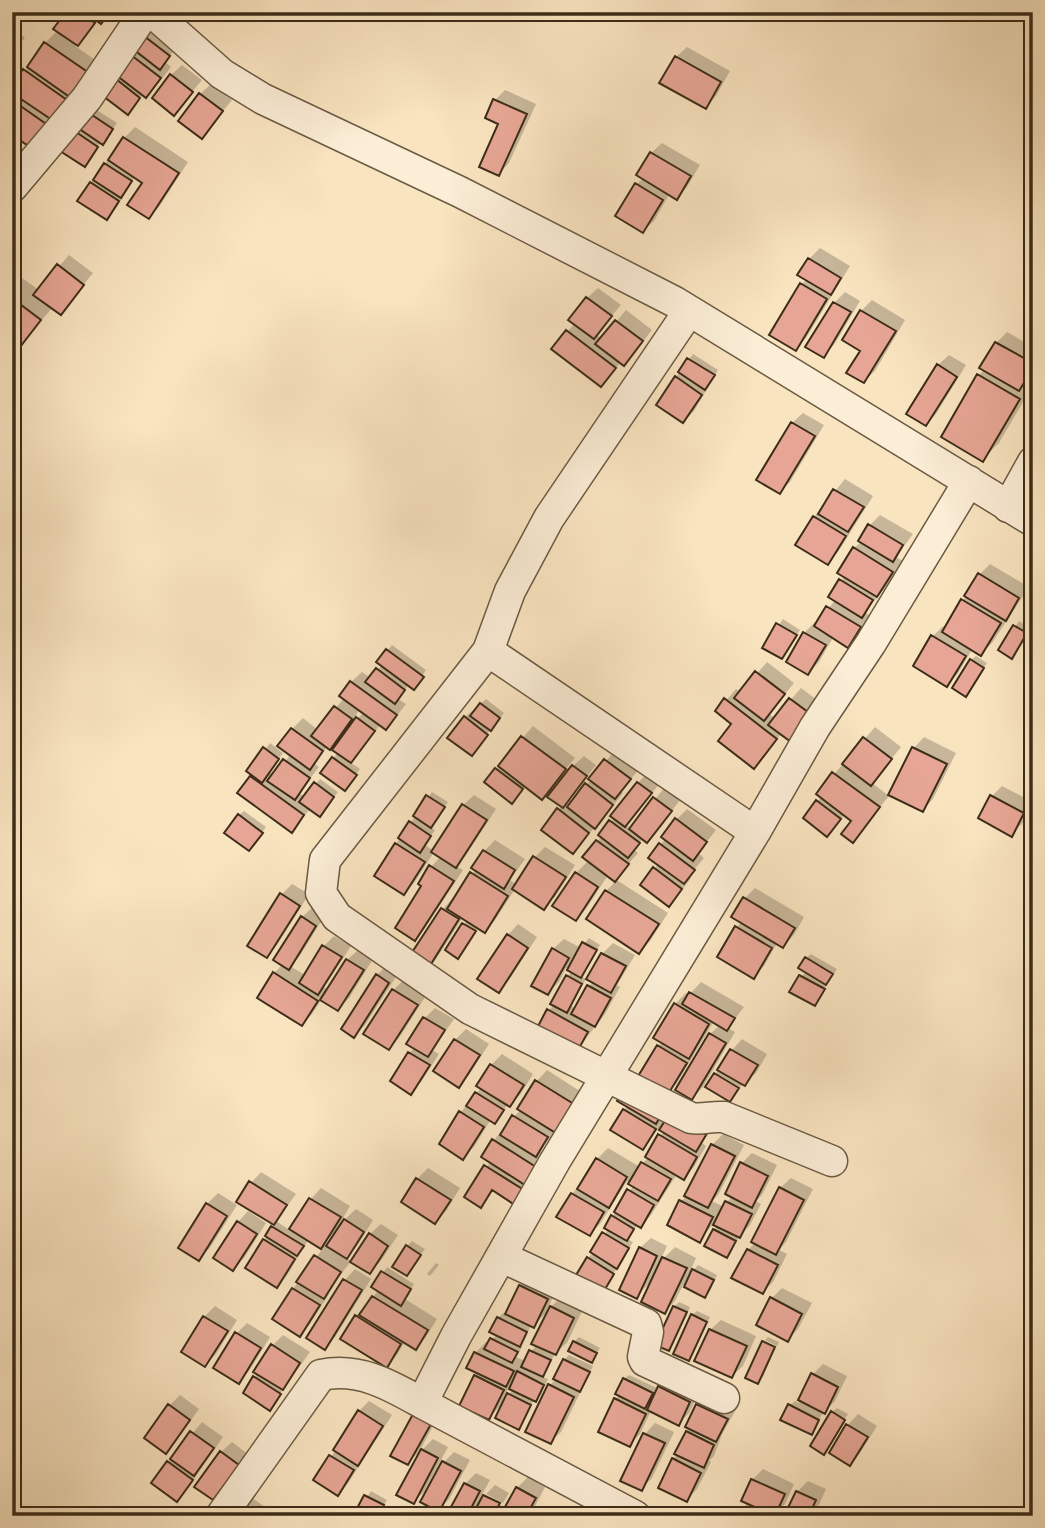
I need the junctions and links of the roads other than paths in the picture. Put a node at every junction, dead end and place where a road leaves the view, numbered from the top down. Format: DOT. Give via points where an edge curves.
graph roads {
  1 [pos="145,12"];
  2 [pos="152,12"];
  3 [pos="18,170"];
  4 [pos="689,311"];
  5 [pos="1033,463"];
  6 [pos="968,481"];
  7 [pos="1020,514"];
  8 [pos="488,651"];
  9 [pos="755,832"];
  10 [pos="608,1075"];
  11 [pos="832,1161"];
  12 [pos="502,1257"];
  13 [pos="723,1398"];
  14 [pos="422,1403"];
  15 [pos="221,1516"];
  16 [pos="635,1516"];
  1 -- 3 [label="street" via="87,98"];
  2 -- 4 [label="street" via="222,74 263,99 460,192"];
  4 -- 6 [label="street"];
  4 -- 8 [label="street" via="550,518 510,591"];
  5 -- 7 [label="street"];
  6 -- 7 [label="street"];
  6 -- 9 [label="street"];
  8 -- 9 [label="street"];
  8 -- 10 [label="street" via="325,860 321,893 337,917 470,1009"];
  9 -- 10 [label="street"];
  10 -- 11 [label="street" via="691,1118 724,1117"];
  10 -- 12 [label="street"];
  12 -- 13 [label="street" via="646,1324 645,1361"];
  12 -- 14 [label="street"];
  14 -- 15 [label="street" via="379,1379 335,1372 321,1375"];
  14 -- 16 [label="street"];
}
